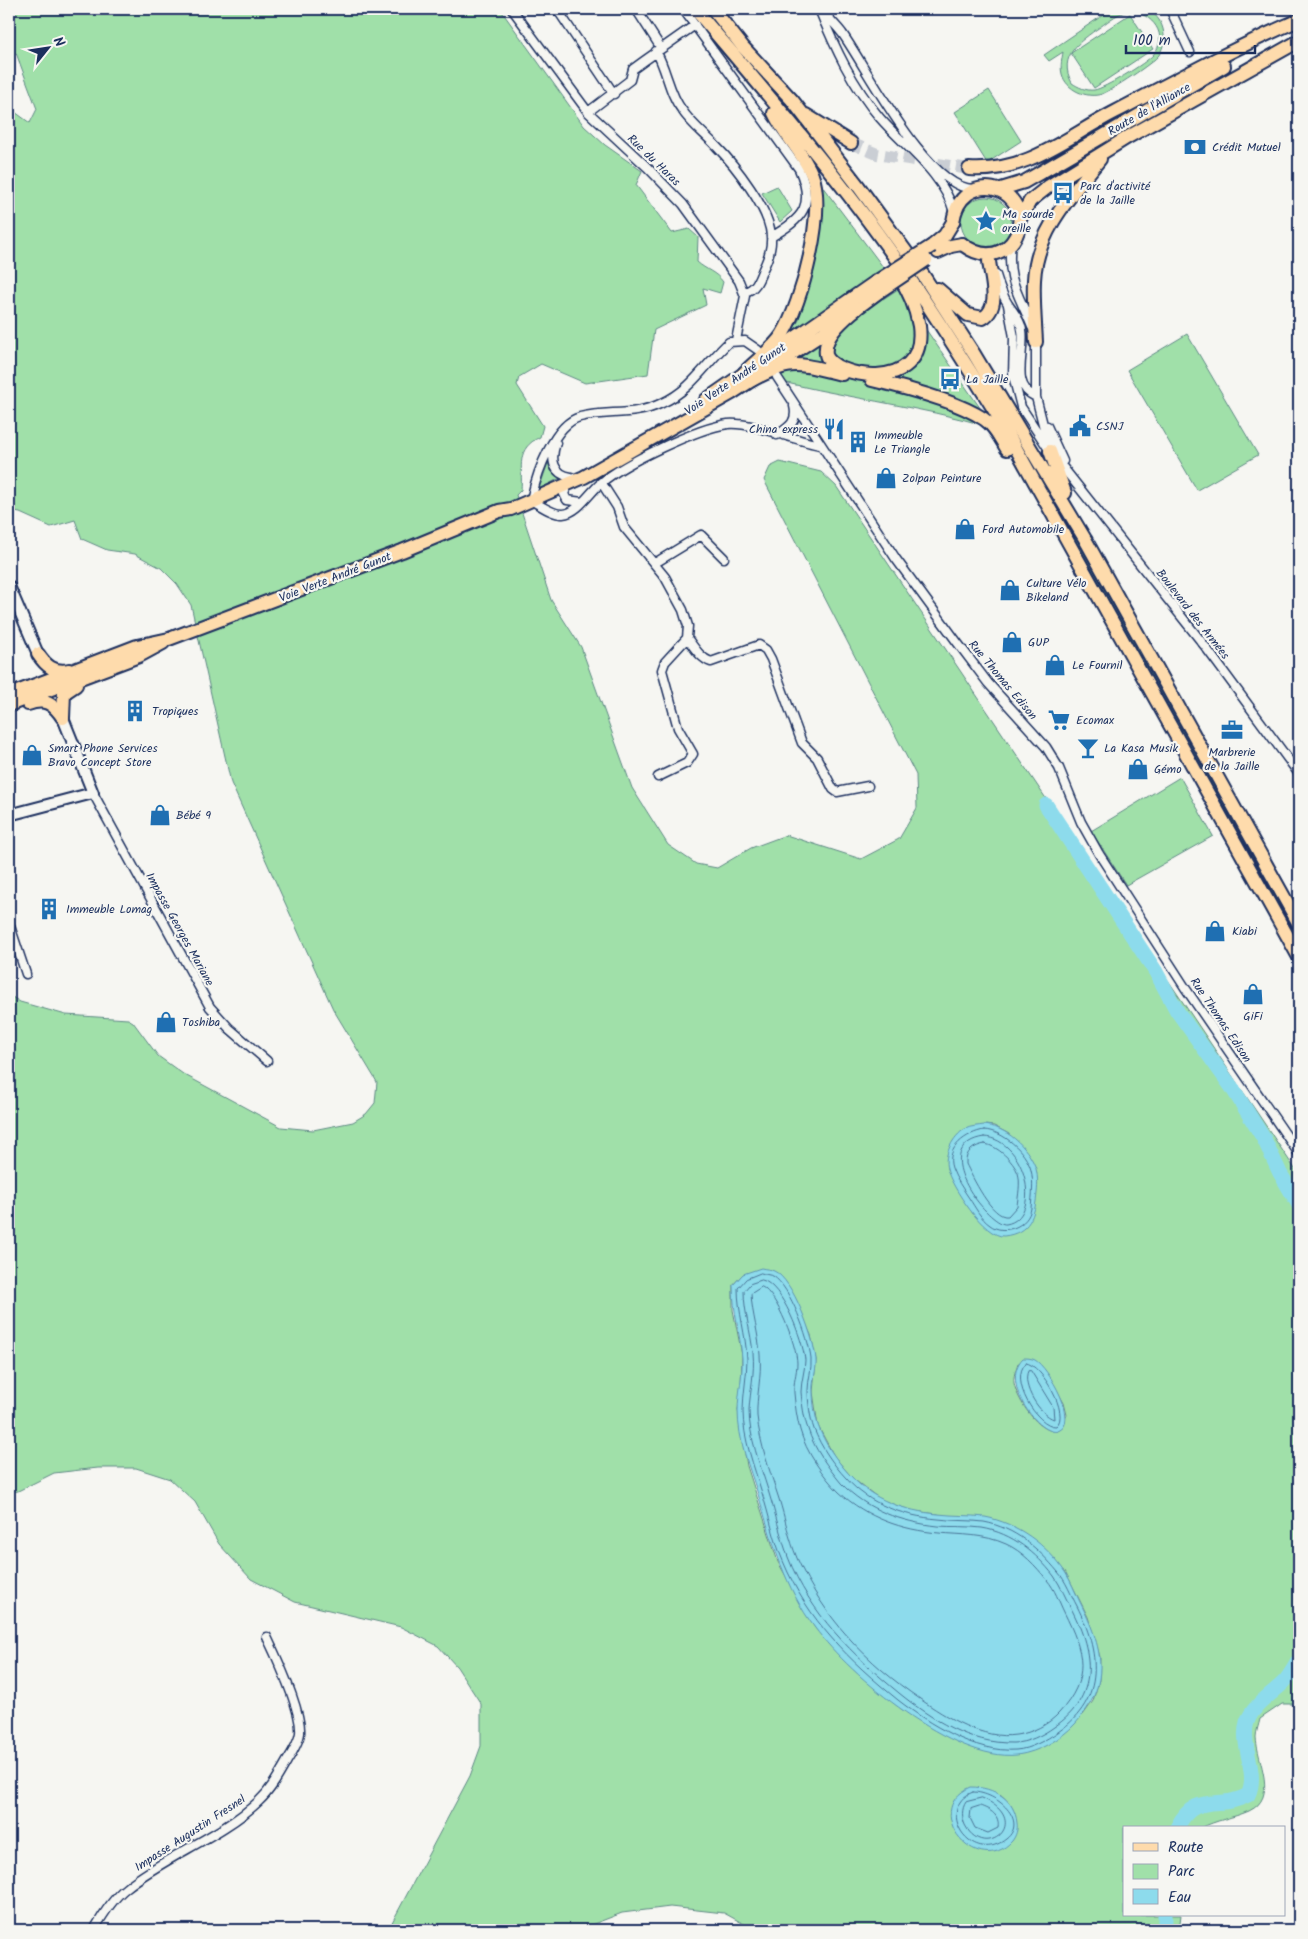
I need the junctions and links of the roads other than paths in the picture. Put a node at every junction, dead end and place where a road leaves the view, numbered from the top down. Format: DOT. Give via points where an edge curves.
graph roads {
  1 [pos="512,9"];
  2 [pos="557,9"];
  3 [pos="636,9"];
  4 [pos="683,9"];
  5 [pos="691,9"];
  6 [pos="695,9"];
  7 [pos="713,9"];
  8 [pos="820,9"];
  9 [pos="1170,9"];
  10 [pos="1299,20"];
  11 [pos="695,24"];
  12 [pos="1299,26"];
  13 [pos="1299,41"];
  14 [pos="658,50"];
  15 [pos="1190,52"];
  16 [pos="861,65"];
  17 [pos="845,68"];
  18 [pos="850,76"];
  19 [pos="614,94"];
  20 [pos="800,111"];
  21 [pos="588,112"];
  22 [pos="774,113"];
  23 [pos="851,143"];
  24 [pos="1106,151"];
  25 [pos="970,169"];
  26 [pos="976,189"];
  27 [pos="998,190"];
  28 [pos="954,217"];
  29 [pos="1020,219"];
  30 [pos="771,237"];
  31 [pos="1011,243"];
  32 [pos="935,249"];
  33 [pos="986,258"];
  34 [pos="923,274"];
  35 [pos="877,287"];
  36 [pos="745,292"];
  37 [pos="1008,305"];
  38 [pos="857,308"];
  39 [pos="736,340"];
  40 [pos="1036,342"];
  41 [pos="758,350"];
  42 [pos="1021,354"];
  43 [pos="1034,368"];
  44 [pos="748,377"];
  45 [pos="776,377"];
  46 [pos="1036,397"];
  47 [pos="792,402"];
  48 [pos="1038,407"];
  49 [pos="559,435"];
  50 [pos="777,435"];
  51 [pos="820,445"];
  52 [pos="1050,451"];
  53 [pos="1067,470"];
  54 [pos="597,473"];
  55 [pos="569,481"];
  56 [pos="532,498"];
  57 [pos="582,502"];
  58 [pos="1085,539"];
  59 [pos="1070,546"];
  60 [pos="724,558"];
  61 [pos="655,564"];
  62 [pos="9,586"];
  63 [pos="687,638"];
  64 [pos="38,654"];
  65 [pos="94,668"];
  66 [pos="9,690"];
  67 [pos="9,695"];
  68 [pos="9,706"];
  69 [pos="9,711"];
  70 [pos="62,718"];
  71 [pos="1299,774"];
  72 [pos="658,777"];
  73 [pos="868,786"];
  74 [pos="92,793"];
  75 [pos="9,814"];
  76 [pos="9,923"];
  77 [pos="1299,924"];
  78 [pos="1299,957"];
  79 [pos="26,974"];
  80 [pos="267,1061"];
  81 [pos="1299,1154"];
  82 [pos="267,1637"];
  83 [pos="94,1930"];
  1 -- 21 [label="street, Rue du Haras"];
  2 -- 19 [label="street"];
  3 -- 14 [label="street"];
  4 -- 11 [label="street"];
  5 -- 22 [label="main road"];
  6 -- 59 [label="main road" via="844,189 919,292 998,416"];
  7 -- 20 [label="main road" via="742,47"];
  8 -- 16 [label="street" via="842,33"];
  8 -- 17 [label="street"];
  9 -- 15 [label="street"];
  10 -- 25 [label="main road" via="1114,113 1033,158 1006,168"];
  11 -- 14 [label="street"];
  11 -- 30 [label="street" via="799,169 806,185 808,197 805,208 784,230"];
  12 -- 27 [label="main road, Route de l'Alliance" via="1218,69 1024,182"];
  13 -- 24 [label="main road, Route de l'Alliance"];
  14 -- 19 [label="street" via="634,70 630,80"];
  14 -- 30 [label="street" via="679,106 718,147 745,182 764,213"];
  16 -- 17 [label="street" via="852,60"];
  16 -- 18 [label="street" via="859,76"];
  16 -- 26 [label="street" via="888,110 948,180 958,186"];
  17 -- 18 [label="street"];
  18 -- 28 [label="street" via="880,117 943,185"];
  19 -- 21 [label="street"];
  20 -- 23 [label="main road"];
  20 -- 34 [label="main road"];
  21 -- 36 [label="street, Rue du Haras" via="683,204"];
  22 -- 38 [label="main road" via="876,244 911,298 920,334 914,359 904,368 884,375 844,369 829,361 827,342"];
  22 -- 44 [label="main road" via="812,175 817,200 816,220 802,284 789,321 777,342"];
  24 -- 29 [label="main road, Route de l'Alliance" via="1036,196"];
  24 -- 40 [label="main road" via="1064,204 1045,238 1034,279"];
  26 -- 27 [label="main road, Route de l'Alliance"];
  26 -- 28 [label="main road, Voie Verte André Gunot" via="962,199"];
  27 -- 29 [label="main road" via="1013,201"];
  28 -- 32 [label="main road, Voie Verte André Gunot"];
  29 -- 31 [label="main road, Route de l'Alliance"];
  30 -- 36 [label="street" via="769,254 757,283"];
  31 -- 33 [label="main road"];
  31 -- 40 [label="street" via="1011,278"];
  32 -- 33 [label="main road, Voie Verte André Gunot" via="962,244"];
  32 -- 35 [label="main road, Voie Verte André Gunot, bridge"];
  33 -- 34 [label="main road" via="994,303 988,315 980,319 958,309"];
  33 -- 37 [label="street"];
  34 -- 58 [label="main road"];
  35 -- 38 [label="main road, Voie Verte André Gunot"];
  35 -- 44 [label="main road, Voie Verte André Gunot"];
  36 -- 39 [label="street"];
  37 -- 42 [label="street" via="1020,323"];
  37 -- 52 [label="street, Boulevard des Armées" via="1014,337 1012,366 1015,389 1021,407"];
  38 -- 44 [label="main road, Voie Verte André Gunot" via="822,334"];
  39 -- 41 [label="street" via="746,341"];
  39 -- 49 [label="street" via="720,351 688,387 663,403 629,414 580,417"];
  40 -- 43 [label="street"];
  42 -- 43 [label="street"];
  42 -- 46 [label="street" via="1022,384 1028,394"];
  43 -- 46 [label="street"];
  44 -- 54 [label="main road, Voie Verte André Gunot" via="665,433"];
  44 -- 59 [label="main road" via="781,366 801,364 886,383 952,404 983,418 994,428"];
  45 -- 47 [label="street, Rue Thomas Edison"];
  46 -- 48 [label="street"];
  47 -- 50 [label="street" via="795,418"];
  47 -- 51 [label="street, Rue Thomas Edison"];
  48 -- 52 [label="street"];
  48 -- 53 [label="street, Boulevard des Armées"];
  49 -- 55 [label="street" via="552,460 558,472"];
  49 -- 56 [label="street" via="548,451"];
  50 -- 51 [label="street"];
  50 -- 54 [label="street" via="745,425 727,424"];
  51 -- 81 [label="street, Rue Thomas Edison" via="896,559 965,653 1046,747 1099,854"];
  52 -- 53 [label="street, Boulevard des Armées"];
  52 -- 58 [label="main road"];
  53 -- 71 [label="street, Boulevard des Armées" via="1204,645"];
  54 -- 55 [label="main road, Voie Verte André Gunot"];
  54 -- 57 [label="street"];
  54 -- 61 [label="street" via="632,539"];
  55 -- 56 [label="main road, Voie Verte André Gunot"];
  55 -- 57 [label="street" via="564,494 567,500"];
  56 -- 57 [label="street" via="564,514"];
  56 -- 65 [label="main road, Voie Verte André Gunot" via="169,639 139,656"];
  58 -- 77 [label="main road"];
  59 -- 78 [label="main road"];
  60 -- 61 [label="street" via="701,535"];
  61 -- 63 [label="street" via="683,610 688,626"];
  62 -- 64 [label="street"];
  63 -- 72 [label="street" via="664,662 662,670 678,728 693,754 687,763"];
  63 -- 73 [label="street" via="705,660 711,662 759,645 766,650 802,743 816,758 833,788 843,792"];
  64 -- 65 [label="main road" via="48,667 58,671"];
  64 -- 66 [label="main road" via="40,669 37,676"];
  65 -- 67 [label="main road, Voie Verte André Gunot"];
  65 -- 68 [label="main road, Voie Verte André Gunot"];
  65 -- 70 [label="main road" via="64,693"];
  69 -- 70 [label="main road" via="45,701"];
  70 -- 74 [label="street"];
  74 -- 75 [label="street"];
  74 -- 80 [label="street, Impasse Georges Mariane" via="210,1007"];
  76 -- 79 [label="street"];
  82 -- 83 [label="street, Impasse Augustin Fresnel" via="285,1677 300,1734 275,1782 235,1820 124,1889"];
}
